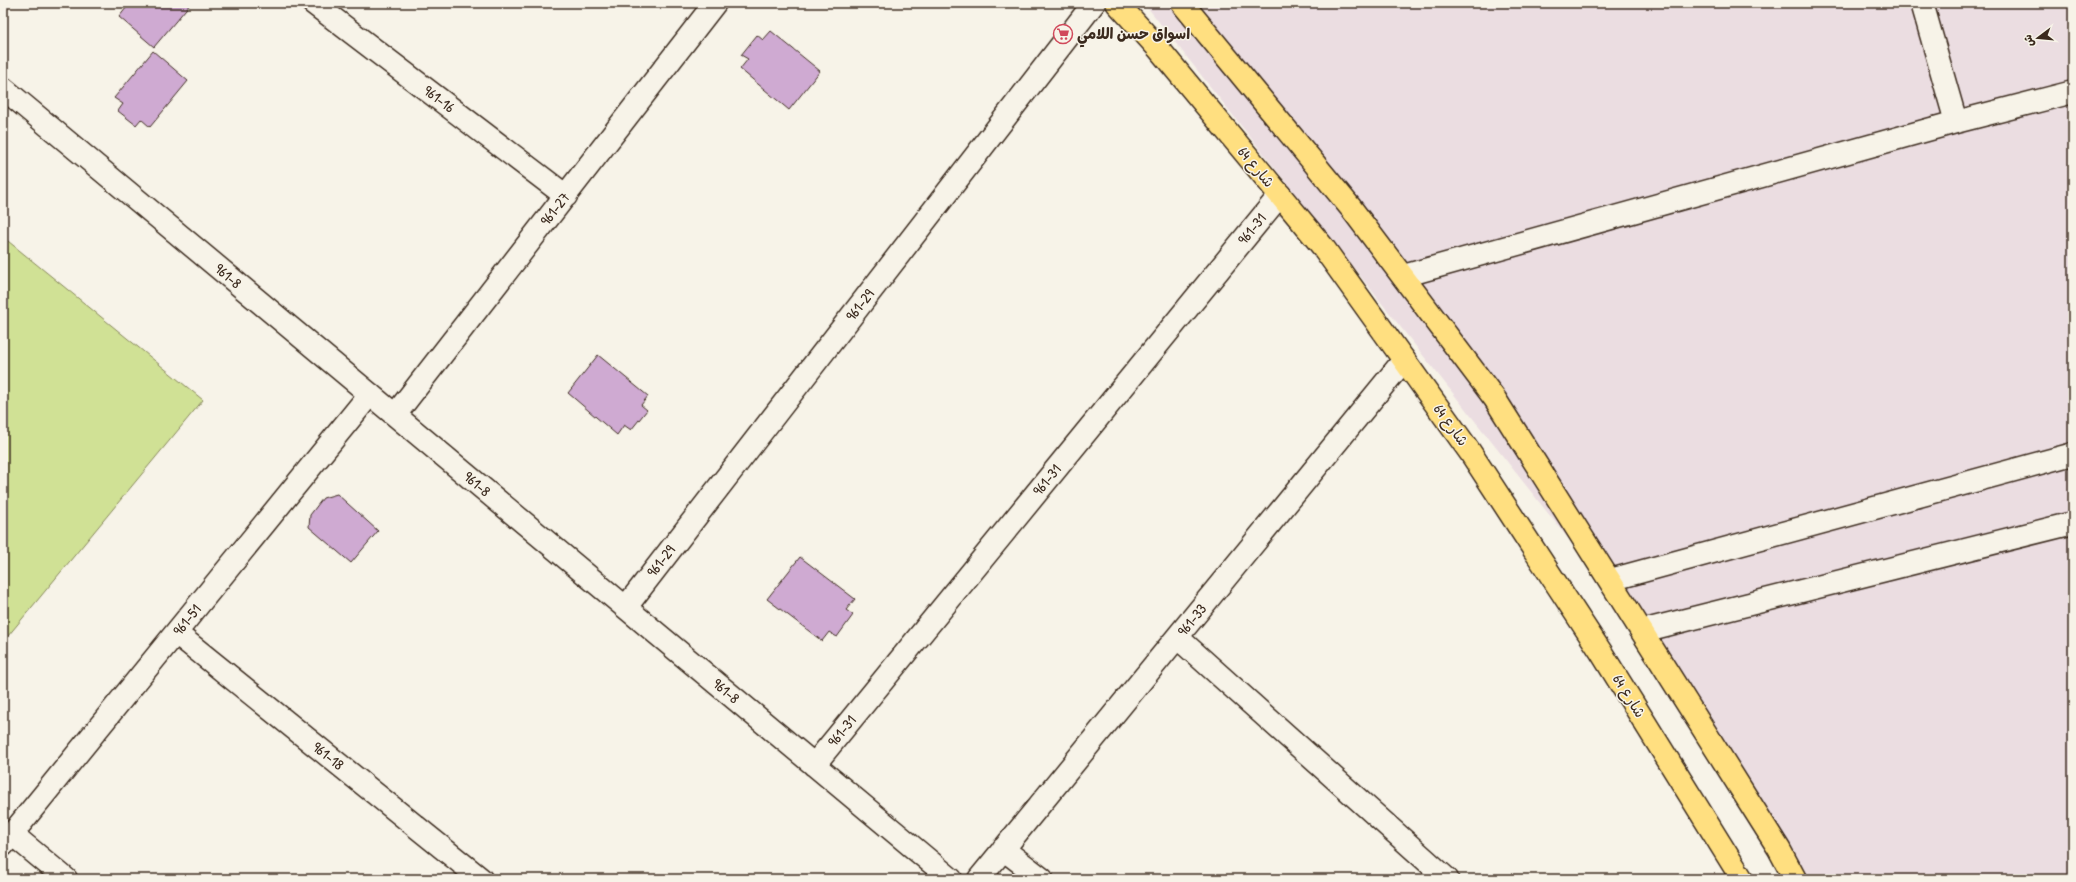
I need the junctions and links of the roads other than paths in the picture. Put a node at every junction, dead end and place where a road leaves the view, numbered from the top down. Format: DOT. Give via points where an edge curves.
graph roads {
  1 [pos="313,3"];
  2 [pos="715,3"];
  3 [pos="1094,3"];
  4 [pos="1117,3"];
  5 [pos="1182,3"];
  6 [pos="1922,3"];
  7 [pos="3,88"];
  8 [pos="2073,92"];
  9 [pos="1956,122"];
  10 [pos="1280,195"];
  11 [pos="566,196"];
  12 [pos="1403,276"];
  13 [pos="1404,360"];
  14 [pos="370,394"];
  15 [pos="395,415"];
  16 [pos="2073,454"];
  17 [pos="2073,523"];
  18 [pos="1610,580"];
  19 [pos="626,607"];
  20 [pos="1642,631"];
  21 [pos="176,633"];
  22 [pos="1178,638"];
  23 [pos="814,765"];
  24 [pos="7,839"];
  25 [pos="1003,849"];
  26 [pos="66,879"];
  27 [pos="481,879"];
  28 [pos="952,879"];
  29 [pos="979,879"];
  30 [pos="1042,879"];
  31 [pos="1447,879"];
  32 [pos="1742,879"];
  33 [pos="1795,879"];
  1 -- 11 [label="street, 961-16"];
  2 -- 11 [label="street, 961-27"];
  3 -- 19 [label="street, 961-29"];
  4 -- 10 [label="main road, شارع 64" via="1158,48"];
  5 -- 12 [label="main road" via="1351,208"];
  6 -- 9 [label="street"];
  7 -- 14 [label="street, 961-8"];
  8 -- 9 [label="street"];
  9 -- 12 [label="street"];
  10 -- 13 [label="main road, شارع 64" via="1323,247"];
  10 -- 23 [label="street, 961-31"];
  11 -- 15 [label="street, 961-27"];
  12 -- 18 [label="main road" via="1495,399"];
  13 -- 22 [label="street, 961-33"];
  13 -- 32 [label="main road, شارع 64" via="1470,452 1588,632"];
  14 -- 15 [label="street, 961-8"];
  14 -- 21 [label="street, 961-51"];
  15 -- 19 [label="street, 961-8"];
  16 -- 18 [label="street"];
  17 -- 20 [label="street"];
  18 -- 20 [label="main road"];
  19 -- 23 [label="street, 961-8"];
  20 -- 33 [label="main road"];
  21 -- 24 [label="street, 961-51"];
  21 -- 27 [label="street, 961-18"];
  22 -- 25 [label="street, 961-33"];
  22 -- 31 [label="street"];
  23 -- 28 [label="street, 961-8"];
  24 -- 26 [label="street"];
  25 -- 29 [label="street, 961-33"];
  25 -- 30 [label="street"];
}
